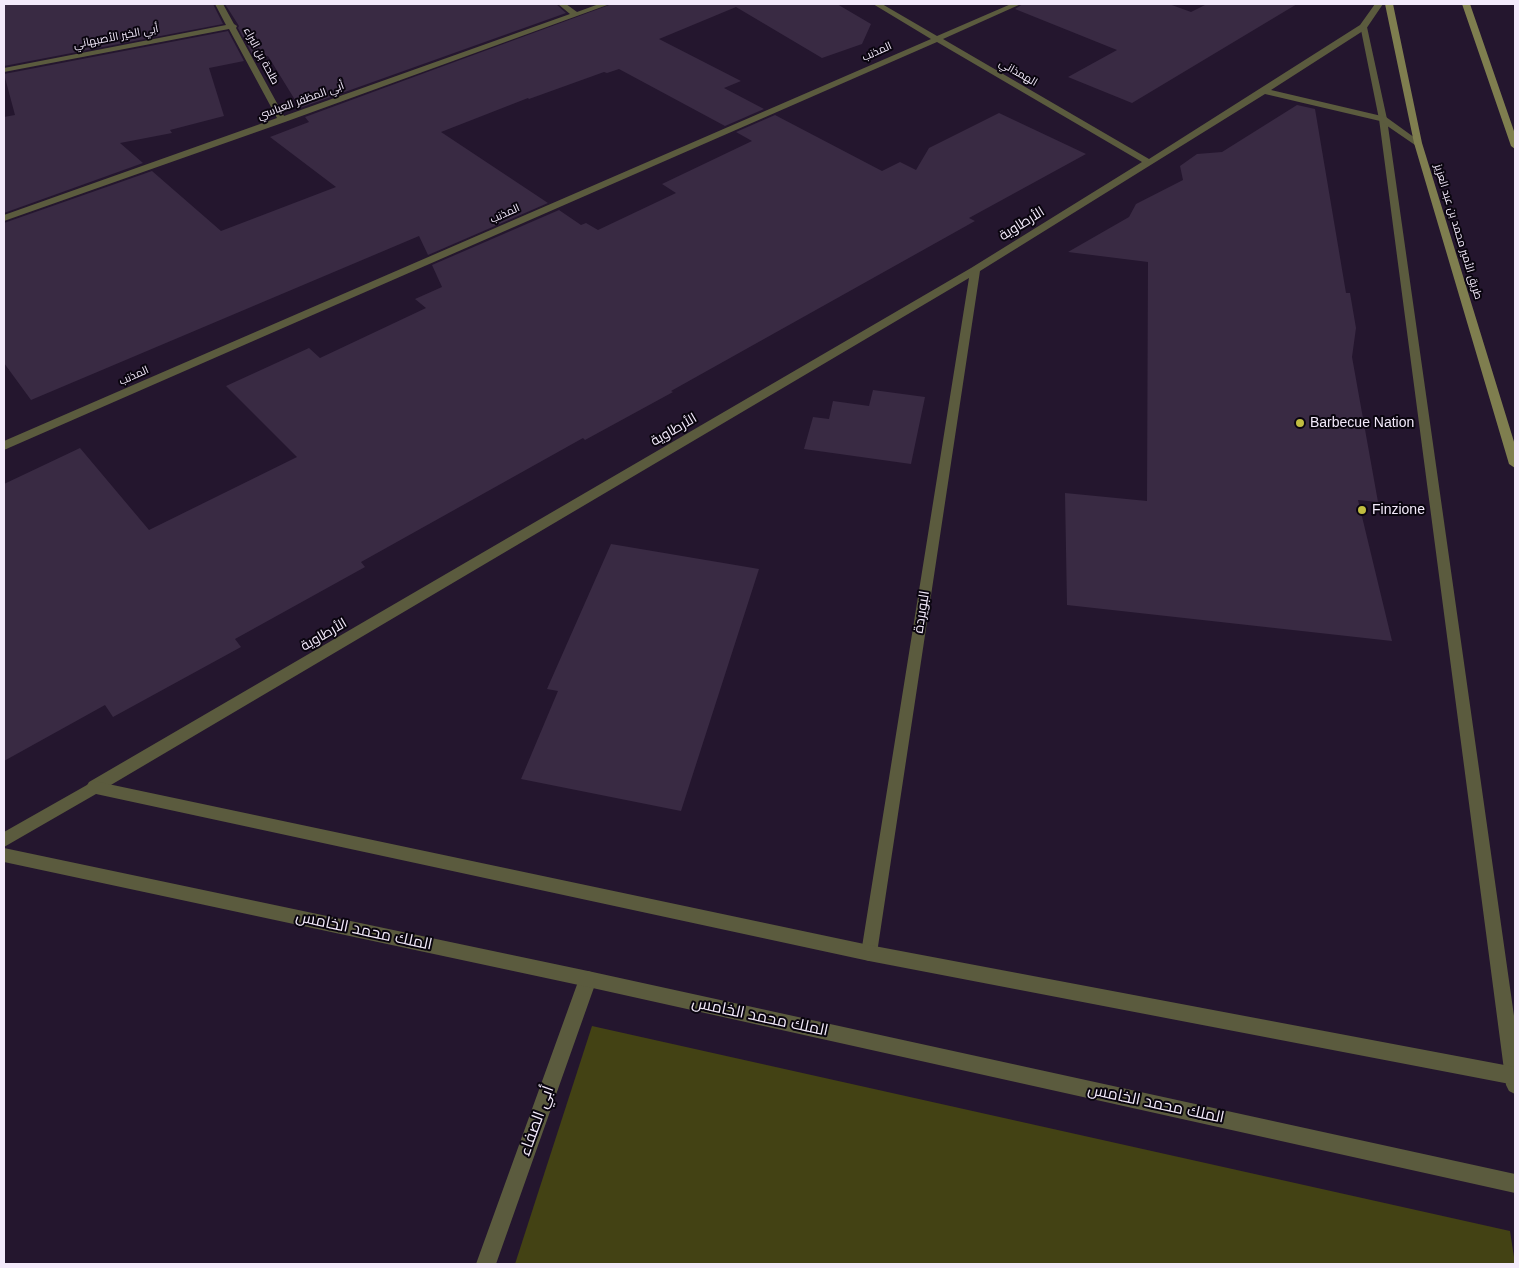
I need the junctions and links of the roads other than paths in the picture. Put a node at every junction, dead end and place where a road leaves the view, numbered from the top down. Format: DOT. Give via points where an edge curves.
graph roads {
  1 [pos="219,4"];
  2 [pos="562,4"];
  3 [pos="606,4"];
  4 [pos="877,4"];
  5 [pos="1017,4"];
  6 [pos="1379,4"];
  7 [pos="1389,4"];
  8 [pos="1466,4"];
  9 [pos="576,15"];
  10 [pos="233,26"];
  11 [pos="1363,27"];
  12 [pos="938,39"];
  13 [pos="4,70"];
  14 [pos="1264,91"];
  15 [pos="1383,119"];
  16 [pos="282,120"];
  17 [pos="1418,143"];
  18 [pos="1515,146"];
  19 [pos="1148,162"];
  20 [pos="4,218"];
  21 [pos="976,270"];
  22 [pos="4,446"];
  23 [pos="1515,464"];
  24 [pos="94,787"];
  25 [pos="4,840"];
  26 [pos="4,856"];
  27 [pos="869,953"];
  28 [pos="588,979"];
  29 [pos="1515,1079"];
  30 [pos="1515,1184"];
  31 [pos="486,1264"];
  1 -- 10 [label="street, طلحة بن البراء"];
  2 -- 9 [label="street"];
  3 -- 9 [label="street, أبي المظفر العباسي"];
  4 -- 12 [label="street, الهمذاني"];
  5 -- 12 [label="street, المذنب"];
  6 -- 11 [label="street"];
  7 -- 17 [label="main road, طريق الأمير محمد بن عبد العزيز"];
  8 -- 18 [label="main road"];
  9 -- 16 [label="street, أبي المظفر العباسي"];
  10 -- 13 [label="street, أبي الخير الأصبهاني"];
  10 -- 16 [label="street, طلحة بن البراء"];
  11 -- 14 [label="street, الأرطاوية"];
  11 -- 15 [label="street"];
  12 -- 19 [label="street, الهمذاني"];
  12 -- 22 [label="street, المذنب"];
  14 -- 15 [label="street"];
  14 -- 19 [label="street, الأرطاوية"];
  15 -- 17 [label="street"];
  15 -- 29 [label="street"];
  16 -- 20 [label="street, أبي المظفر العباسي"];
  17 -- 23 [label="main road, طريق الأمير محمد بن عبد العزيز"];
  19 -- 21 [label="street, الأرطاوية"];
  21 -- 24 [label="street, الأرطاوية"];
  21 -- 27 [label="street, البويردة"];
  24 -- 25 [label="street, الأرطاوية"];
  24 -- 27 [label="street"];
  26 -- 28 [label="street, الملك محمد الخامس"];
  27 -- 29 [label="street"];
  28 -- 30 [label="street, الملك محمد الخامس"];
  28 -- 31 [label="street, أبي الصفاء"];
}
